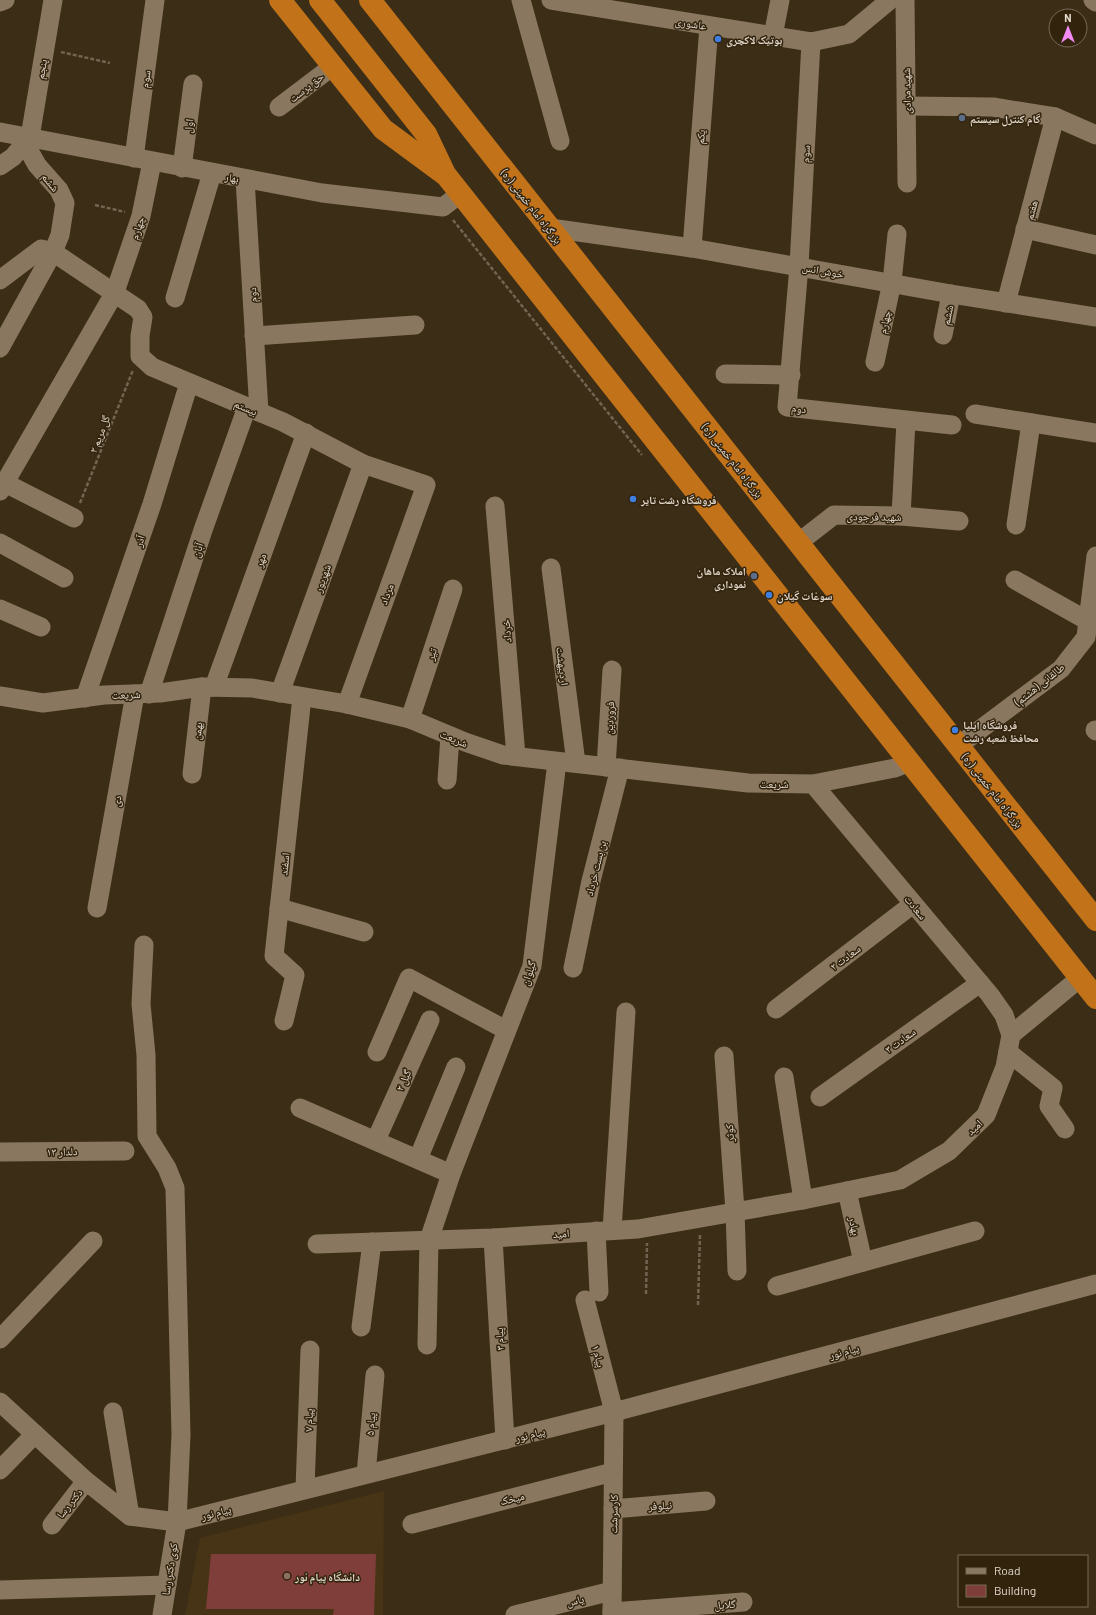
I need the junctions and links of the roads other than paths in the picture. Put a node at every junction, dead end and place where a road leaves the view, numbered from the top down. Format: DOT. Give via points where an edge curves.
graph roads {
  1 [pos="5,0"];
  2 [pos="53,0"];
  3 [pos="155,0"];
  4 [pos="280,0"];
  5 [pos="320,0"];
  6 [pos="370,0"];
  7 [pos="521,0"];
  8 [pos="551,0"];
  9 [pos="780,0"];
  10 [pos="890,0"];
  11 [pos="905,0"];
  12 [pos="1093,0"];
  13 [pos="0,2"];
  14 [pos="580,2"];
  15 [pos="1096,2"];
  16 [pos="647,8"];
  17 [pos="709,26"];
  18 [pos="773,36"];
  19 [pos="811,42"];
  20 [pos="333,66"];
  21 [pos="193,84"];
  22 [pos="907,106"];
  23 [pos="279,107"];
  24 [pos="1055,117"];
  25 [pos="0,132"];
  26 [pos="1096,134"];
  27 [pos="29,138"];
  28 [pos="560,141"];
  29 [pos="143,160"];
  30 [pos="0,166"];
  31 [pos="182,168"];
  32 [pos="212,173"];
  33 [pos="445,174"];
  34 [pos="245,179"];
  35 [pos="907,183"];
  36 [pos="460,194"];
  37 [pos="550,228"];
  38 [pos="1026,229"];
  39 [pos="897,234"];
  40 [pos="1096,245"];
  41 [pos="692,248"];
  42 [pos="47,251"];
  43 [pos="799,266"];
  44 [pos="0,280"];
  45 [pos="892,282"];
  46 [pos="114,292"];
  47 [pos="951,294"];
  48 [pos="175,298"];
  49 [pos="1006,303"];
  50 [pos="1096,317"];
  51 [pos="415,325"];
  52 [pos="943,335"];
  53 [pos="254,336"];
  54 [pos="0,348"];
  55 [pos="875,362"];
  56 [pos="725,374"];
  57 [pos="791,375"];
  58 [pos="189,383"];
  59 [pos="253,409"];
  60 [pos="975,414"];
  61 [pos="906,421"];
  62 [pos="1031,423"];
  63 [pos="952,425"];
  64 [pos="306,433"];
  65 [pos="1096,433"];
  66 [pos="363,464"];
  67 [pos="426,485"];
  68 [pos="3,487"];
  69 [pos="495,506"];
  70 [pos="901,516"];
  71 [pos="74,518"];
  72 [pos="959,521"];
  73 [pos="1016,525"];
  74 [pos="798,542"];
  75 [pos="0,543"];
  76 [pos="1096,556"];
  77 [pos="551,568"];
  78 [pos="64,578"];
  79 [pos="1015,580"];
  80 [pos="453,589"];
  81 [pos="0,609"];
  82 [pos="41,627"];
  83 [pos="1090,633"];
  84 [pos="612,670"];
  85 [pos="208,687"];
  86 [pos="280,693"];
  87 [pos="142,694"];
  88 [pos="0,696"];
  89 [pos="302,697"];
  90 [pos="85,698"];
  91 [pos="347,704"];
  92 [pos="410,719"];
  93 [pos="450,736"];
  94 [pos="958,746"];
  95 [pos="516,756"];
  96 [pos="566,762"];
  97 [pos="910,762"];
  98 [pos="613,768"];
  99 [pos="192,774"];
  100 [pos="447,780"];
  101 [pos="813,784"];
  102 [pos="913,904"];
  103 [pos="97,908"];
  104 [pos="279,908"];
  105 [pos="1096,920"];
  106 [pos="364,932"];
  107 [pos="144,945"];
  108 [pos="573,968"];
  109 [pos="1080,978"];
  110 [pos="980,983"];
  111 [pos="1096,998"];
  112 [pos="776,1009"];
  113 [pos="626,1012"];
  114 [pos="430,1020"];
  115 [pos="284,1021"];
  116 [pos="506,1030"];
  117 [pos="1009,1044"];
  118 [pos="377,1052"];
  119 [pos="724,1056"];
  120 [pos="456,1067"];
  121 [pos="784,1077"];
  122 [pos="820,1097"];
  123 [pos="300,1108"];
  124 [pos="1065,1129"];
  125 [pos="376,1140"];
  126 [pos="124,1151"];
  127 [pos="0,1152"];
  128 [pos="418,1159"];
  129 [pos="451,1174"];
  130 [pos="847,1191"];
  131 [pos="802,1200"];
  132 [pos="735,1211"];
  133 [pos="604,1230"];
  134 [pos="975,1231"];
  135 [pos="493,1238"];
  136 [pos="429,1240"];
  137 [pos="93,1242"];
  138 [pos="372,1242"];
  139 [pos="317,1244"];
  140 [pos="862,1262"];
  141 [pos="737,1271"];
  142 [pos="1096,1284"];
  143 [pos="777,1286"];
  144 [pos="361,1327"];
  145 [pos="0,1339"];
  146 [pos="427,1345"];
  147 [pos="310,1350"];
  148 [pos="374,1375"];
  149 [pos="0,1402"];
  150 [pos="113,1412"];
  151 [pos="614,1412"];
  152 [pos="35,1434"];
  153 [pos="505,1440"];
  154 [pos="0,1470"];
  155 [pos="613,1472"];
  156 [pos="366,1474"];
  157 [pos="86,1481"];
  158 [pos="305,1489"];
  159 [pos="706,1502"];
  160 [pos="612,1509"];
  161 [pos="130,1516"];
  162 [pos="177,1522"];
  163 [pos="52,1524"];
  164 [pos="412,1524"];
  165 [pos="167,1585"];
  166 [pos="0,1590"];
  167 [pos="612,1591"];
  168 [pos="742,1602"];
  169 [pos="612,1614"];
  170 [pos="162,1615"];
  171 [pos="515,1615"];
  1 -- 13 [label="street"];
  2 -- 27 [label="street, پنجم"];
  3 -- 29 [label="street, سوم"];
  4 -- 20 [label="highway"];
  5 -- 33 [label="highway" via="428,138"];
  6 -- 37 [label="highway, بزرگراه امام خمینی (ره)"];
  7 -- 28 [label="street"];
  8 -- 14 [label="street, عاشوری"];
  9 -- 18 [label="street"];
  10 -- 19 [label="street, عاشوری" via="849,34"];
  11 -- 22 [label="street, شهید مرادی"];
  12 -- 15 [label="street"];
  14 -- 16 [label="street, عاشوری"];
  16 -- 17 [label="street, عاشوری"];
  17 -- 18 [label="street, عاشوری"];
  17 -- 41 [label="street, یکم"];
  18 -- 19 [label="street, عاشوری"];
  19 -- 43 [label="street, سوم"];
  20 -- 23 [label="street, حق پرست"];
  20 -- 33 [label="highway" via="386,132"];
  21 -- 31 [label="street, اول"];
  22 -- 24 [label="street" via="993,107"];
  22 -- 35 [label="street, شهید مرادی"];
  24 -- 26 [label="street"];
  24 -- 38 [label="street, هفتم"];
  25 -- 27 [label="street, بهار"];
  27 -- 29 [label="street, بهار"];
  27 -- 30 [label="street" via="13,157"];
  27 -- 42 [label="street, ششم" via="28,149 37,165 59,190 65,203 60,236"];
  29 -- 31 [label="street, بهار"];
  29 -- 46 [label="street, چهارم" via="141,216"];
  31 -- 32 [label="street, بهار"];
  32 -- 34 [label="street, بهار"];
  32 -- 48 [label="street"];
  33 -- 36 [label="highway"];
  34 -- 36 [label="street, بهار" via="322,193 443,208"];
  34 -- 53 [label="street, دوم"];
  36 -- 97 [label="highway"];
  37 -- 41 [label="street, خوش انس"];
  37 -- 74 [label="highway, بزرگراه امام خمینی (ره)"];
  38 -- 40 [label="street"];
  38 -- 49 [label="street, هفتم"];
  39 -- 45 [label="street, چهارم"];
  41 -- 43 [label="street, خوش انس"];
  42 -- 44 [label="street"];
  42 -- 46 [label="street"];
  42 -- 54 [label="street, ششم"];
  43 -- 45 [label="street, خوش انس"];
  43 -- 57 [label="street, دوم"];
  45 -- 47 [label="street, خوش انس"];
  45 -- 55 [label="street, چهارم"];
  46 -- 58 [label="street, بیستم" via="138,309 143,317 140,356 152,367"];
  46 -- 68 [label="street"];
  47 -- 49 [label="street, خوش انس"];
  47 -- 52 [label="street, ششم"];
  49 -- 50 [label="street, خوش انس"];
  51 -- 53 [label="street"];
  53 -- 59 [label="street, دوم"];
  56 -- 57 [label="street"];
  57 -- 61 [label="street, دوم" via="787,407"];
  58 -- 59 [label="street, بیستم"];
  58 -- 90 [label="street, آذر" via="152,504"];
  59 -- 64 [label="street, بیستم"];
  59 -- 87 [label="street, آبان" via="203,530"];
  60 -- 62 [label="street"];
  61 -- 63 [label="street, دوم"];
  61 -- 70 [label="street"];
  62 -- 65 [label="street"];
  62 -- 73 [label="street"];
  64 -- 66 [label="street, بیستم"];
  64 -- 85 [label="street, مهر"];
  66 -- 67 [label="street, بیستم"];
  66 -- 86 [label="street, شهریور"];
  67 -- 91 [label="street, مرداد"];
  68 -- 71 [label="street"];
  69 -- 95 [label="street, خرداد"];
  70 -- 72 [label="street, شهید فرجودی"];
  70 -- 74 [label="street, شهید فرجودی" via="834,515"];
  74 -- 94 [label="highway, بزرگراه امام خمینی (ره)"];
  75 -- 78 [label="street"];
  76 -- 83 [label="street"];
  77 -- 96 [label="street, اردیبهشت"];
  79 -- 83 [label="street"];
  80 -- 92 [label="street, تیر"];
  81 -- 82 [label="street"];
  83 -- 94 [label="street, طالقانی (هشتم)" via="1061,669"];
  84 -- 98 [label="street, فروردین"];
  85 -- 86 [label="street, شریعت" via="252,688"];
  85 -- 87 [label="street, شریعت"];
  85 -- 99 [label="street, بهمن"];
  86 -- 89 [label="street, شریعت"];
  87 -- 90 [label="street, شریعت"];
  87 -- 103 [label="street, دی"];
  88 -- 90 [label="street, شریعت" via="43,703"];
  89 -- 91 [label="street, شریعت"];
  89 -- 104 [label="street, اسفند"];
  91 -- 92 [label="street, شریعت"];
  92 -- 93 [label="street, شریعت"];
  93 -- 95 [label="street, شریعت" via="503,755"];
  93 -- 100 [label="street"];
  94 -- 105 [label="highway, بزرگراه امام خمینی (ره)"];
  95 -- 96 [label="street, شریعت"];
  96 -- 98 [label="street, شریعت"];
  96 -- 116 [label="street, گیلوان" via="532,966"];
  97 -- 101 [label="street, شریعت" via="895,768"];
  97 -- 109 [label="highway"];
  98 -- 101 [label="street, شریعت" via="748,783"];
  98 -- 108 [label="street, بن بست خرداد"];
  101 -- 102 [label="street, سعادت"];
  102 -- 110 [label="street, سعادت"];
  102 -- 112 [label="street, سعادت ۲"];
  104 -- 106 [label="street"];
  104 -- 115 [label="street, اسفند" via="274,956 295,975"];
  107 -- 162 [label="street, کوی دکتر رسا" via="141,1004 146,1055 148,1136 166,1168 175,1196 181,1435"];
  109 -- 111 [label="highway"];
  109 -- 117 [label="street"];
  110 -- 117 [label="street, سعادت" via="1004,1015"];
  110 -- 122 [label="street, سعادت ۳"];
  113 -- 133 [label="street, پیام ۱"];
  114 -- 125 [label="street, گیل ۲"];
  116 -- 118 [label="street" via="409,978"];
  116 -- 129 [label="street, گیلوان"];
  117 -- 124 [label="street" via="1053,1088 1049,1106"];
  117 -- 130 [label="street, امید" via="1005,1067 986,1115 949,1151 900,1180"];
  119 -- 132 [label="street, کوثر"];
  120 -- 128 [label="street"];
  121 -- 131 [label="street"];
  123 -- 125 [label="street"];
  125 -- 128 [label="street"];
  126 -- 127 [label="street, دلدار ۱۳"];
  128 -- 129 [label="street"];
  129 -- 136 [label="street, گیلوان"];
  130 -- 131 [label="street, امید"];
  130 -- 140 [label="street, بهادر"];
  131 -- 132 [label="street, امید"];
  132 -- 133 [label="street, امید" via="647,1227"];
  132 -- 141 [label="street, کوثر"];
  133 -- 135 [label="street, امید"];
  133 -- 151 [label="street, پیام ۱" via="592,1296"];
  134 -- 140 [label="street"];
  135 -- 136 [label="street, امید"];
  135 -- 153 [label="street, پیام ۳"];
  136 -- 138 [label="street, امید"];
  136 -- 146 [label="street, گیلوان"];
  137 -- 145 [label="street"];
  138 -- 139 [label="street, امید"];
  138 -- 144 [label="street"];
  140 -- 143 [label="street"];
  142 -- 151 [label="street, پیام نور"];
  147 -- 158 [label="street, پیام ۷"];
  148 -- 156 [label="street, پیام ۵"];
  149 -- 152 [label="street"];
  150 -- 161 [label="street"];
  151 -- 153 [label="street, پیام نور"];
  151 -- 155 [label="street, کارسرشت"];
  152 -- 154 [label="street"];
  152 -- 157 [label="street"];
  153 -- 156 [label="street, پیام نور"];
  155 -- 160 [label="street, کارسرشت"];
  155 -- 164 [label="street, میخک"];
  156 -- 158 [label="street, پیام نور"];
  157 -- 161 [label="street"];
  157 -- 163 [label="street, دکتر رسا"];
  158 -- 162 [label="street, پیام نور"];
  159 -- 160 [label="street, نیلوفر"];
  160 -- 167 [label="street, کارسرشت"];
  161 -- 162 [label="street, پیام نور"];
  162 -- 165 [label="street, کوی دکتر رسا"];
  165 -- 166 [label="street"];
  165 -- 170 [label="street, کوی دکتر رسا"];
  167 -- 169 [label="street, کارسرشت"];
  167 -- 171 [label="street, یاس"];
  168 -- 169 [label="street, گلایل"];
}
